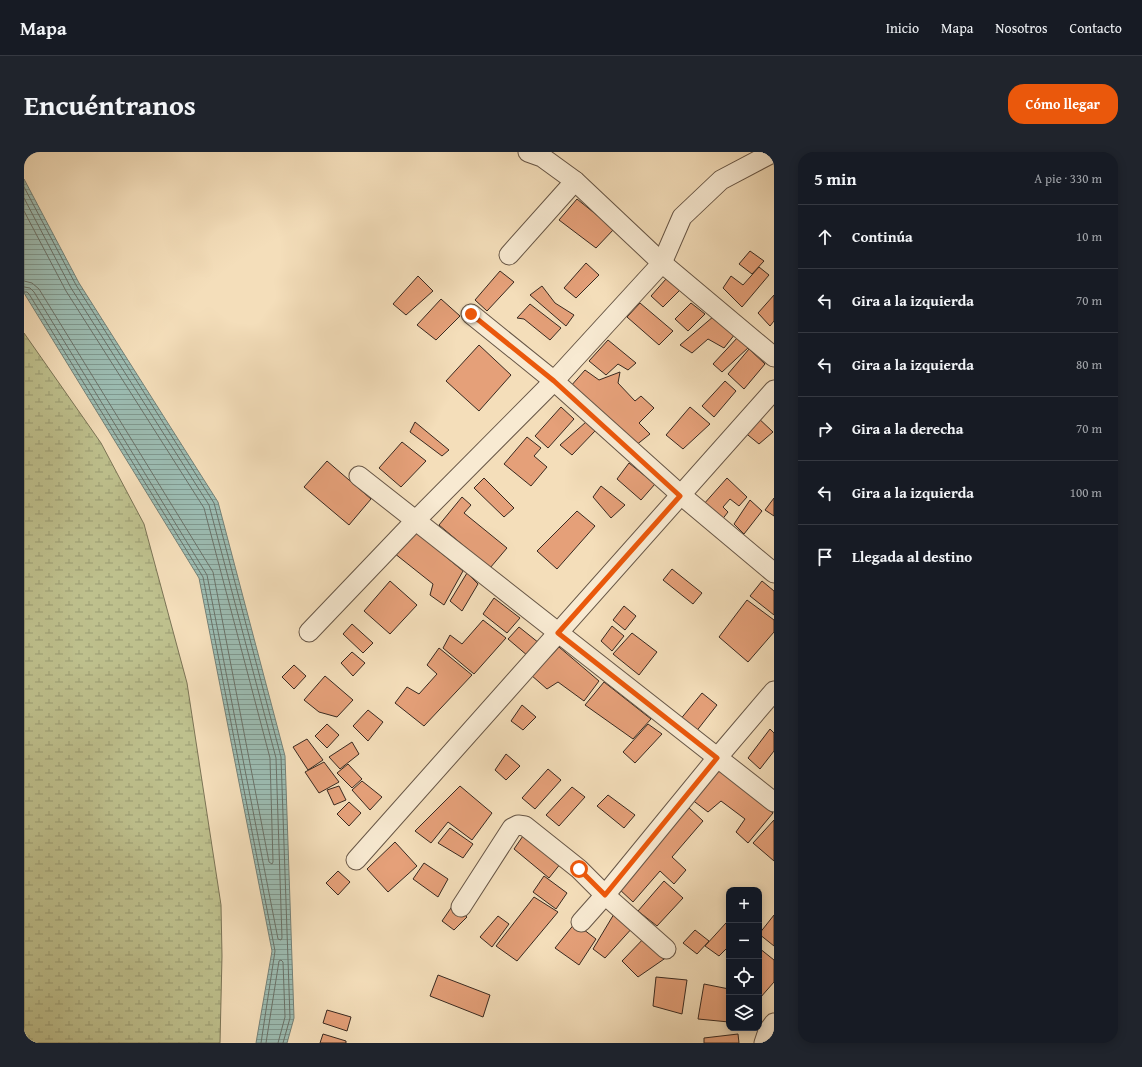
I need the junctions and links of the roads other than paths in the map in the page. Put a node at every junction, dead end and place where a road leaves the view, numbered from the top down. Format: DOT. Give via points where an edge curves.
graph roads {
  1 [pos="528,152"];
  2 [pos="774,152"];
  3 [pos="575,181"];
  4 [pos="510,255"];
  5 [pos="662,263"];
  6 [pos="471,314"];
  7 [pos="774,357"];
  8 [pos="554,381"];
  9 [pos="774,390"];
  10 [pos="358,476"];
  11 [pos="680,496"];
  12 [pos="415,521"];
  13 [pos="774,573"];
  14 [pos="309,632"];
  15 [pos="558,633"];
  16 [pos="774,691"];
  17 [pos="717,758"];
  18 [pos="774,802"];
  19 [pos="356,860"];
  20 [pos="605,895"];
  21 [pos="461,907"];
  22 [pos="581,922"];
  23 [pos="666,949"];
  24 [pos="774,1023"];
  25 [pos="764,1043"];
  1 -- 3 [label="street" via="542,157"];
  2 -- 5 [label="street" via="721,180 682,217"];
  3 -- 4 [label="street"];
  3 -- 5 [label="street"];
  5 -- 7 [label="street"];
  5 -- 8 [label="street"];
  6 -- 8 [label="street"];
  8 -- 11 [label="street"];
  8 -- 12 [label="street"];
  9 -- 11 [label="street"];
  10 -- 12 [label="street"];
  11 -- 13 [label="street"];
  11 -- 15 [label="street"];
  12 -- 14 [label="street"];
  12 -- 15 [label="street"];
  15 -- 17 [label="street"];
  15 -- 19 [label="street"];
  16 -- 17 [label="street"];
  17 -- 18 [label="street"];
  17 -- 20 [label="street"];
  20 -- 21 [label="street" via="573,864 525,826 518,825 512,828"];
  20 -- 22 [label="street"];
  20 -- 23 [label="street"];
  24 -- 25 [label="street"];
}
